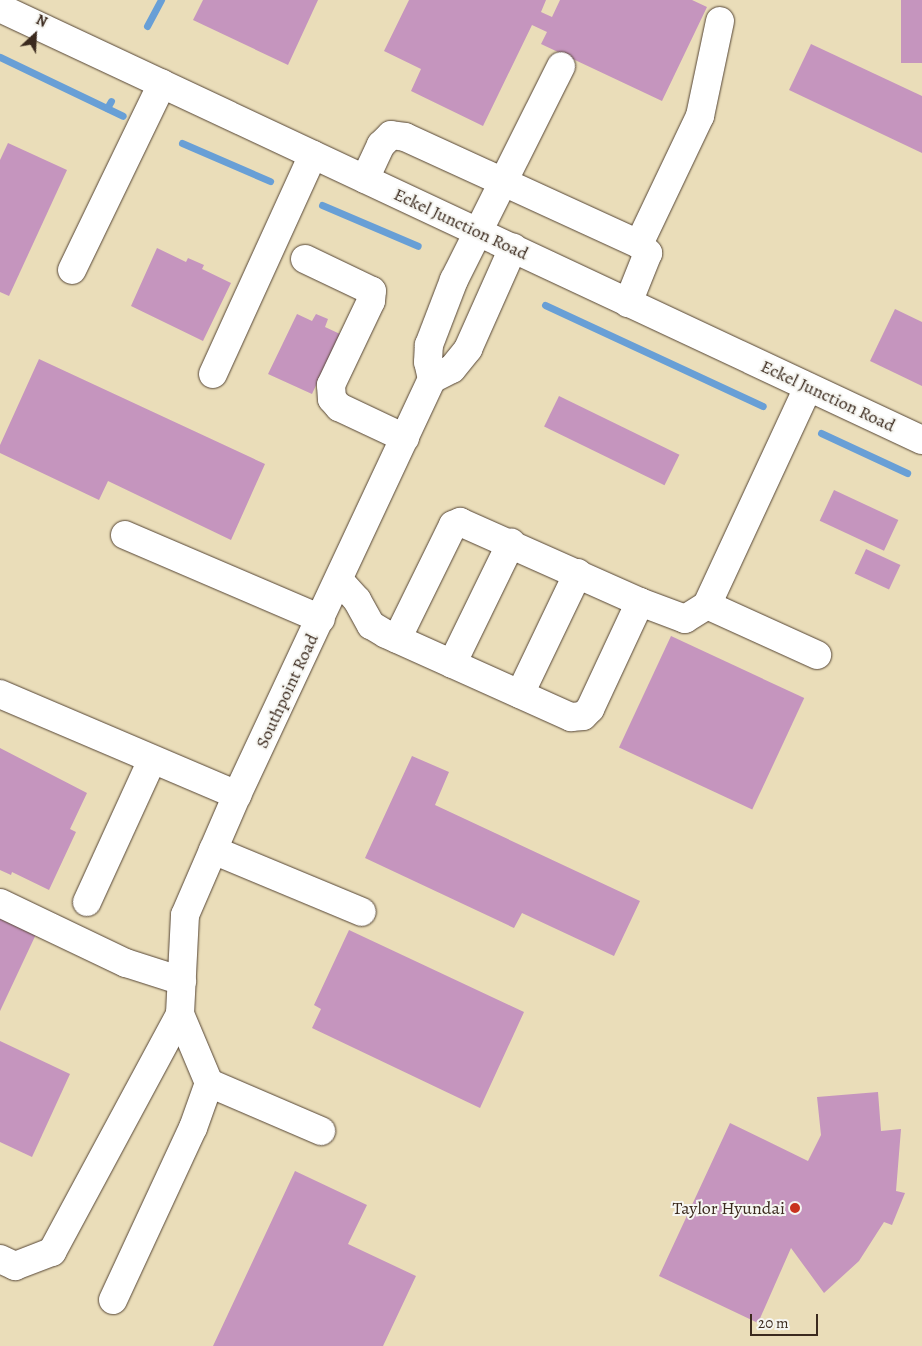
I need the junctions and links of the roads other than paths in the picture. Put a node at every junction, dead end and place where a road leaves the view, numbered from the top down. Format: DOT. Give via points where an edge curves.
graph roads {
  1 [pos="0,8"];
  2 [pos="720,22"];
  3 [pos="561,66"];
  4 [pos="162,84"];
  5 [pos="313,155"];
  6 [pos="365,179"];
  7 [pos="504,182"];
  8 [pos="478,232"];
  9 [pos="638,244"];
  10 [pos="513,248"];
  11 [pos="305,259"];
  12 [pos="72,270"];
  13 [pos="628,303"];
  14 [pos="213,374"];
  15 [pos="432,378"];
  16 [pos="808,387"];
  17 [pos="405,438"];
  18 [pos="922,440"];
  19 [pos="125,535"];
  20 [pos="512,543"];
  21 [pos="578,573"];
  22 [pos="338,580"];
  23 [pos="640,602"];
  24 [pos="707,605"];
  25 [pos="321,619"];
  26 [pos="397,639"];
  27 [pos="817,655"];
  28 [pos="452,664"];
  29 [pos="0,694"];
  30 [pos="520,694"];
  31 [pos="152,760"];
  32 [pos="237,795"];
  33 [pos="213,850"];
  34 [pos="87,902"];
  35 [pos="0,903"];
  36 [pos="362,912"];
  37 [pos="182,981"];
  38 [pos="180,1014"];
  39 [pos="209,1083"];
  40 [pos="320,1131"];
  41 [pos="0,1259"];
  42 [pos="113,1300"];
  1 -- 4 [label="street, Eckel Junction Road"];
  2 -- 9 [label="street" via="700,116"];
  3 -- 7 [label="street"];
  4 -- 5 [label="street, Eckel Junction Road"];
  4 -- 12 [label="street"];
  5 -- 6 [label="street, Eckel Junction Road"];
  5 -- 14 [label="street"];
  6 -- 7 [label="street" via="381,145 391,135 405,137"];
  6 -- 8 [label="street, Eckel Junction Road"];
  7 -- 8 [label="street"];
  7 -- 9 [label="street"];
  8 -- 10 [label="street, Eckel Junction Road"];
  8 -- 15 [label="street" via="433,329 428,362"];
  9 -- 13 [label="street" via="648,253"];
  10 -- 13 [label="street, Eckel Junction Road"];
  10 -- 15 [label="street" via="468,349 452,369"];
  11 -- 17 [label="street" via="372,291 371,301 331,385 332,399 339,407"];
  13 -- 16 [label="street, Eckel Junction Road"];
  15 -- 17 [label="street, Southpoint Road"];
  16 -- 18 [label="street, Eckel Junction Road"];
  16 -- 24 [label="street"];
  17 -- 22 [label="street, Southpoint Road"];
  19 -- 25 [label="street"];
  20 -- 21 [label="street"];
  20 -- 26 [label="street" via="470,524 460,522 453,525"];
  20 -- 28 [label="street"];
  21 -- 23 [label="street"];
  21 -- 30 [label="street"];
  22 -- 25 [label="street, Southpoint Road"];
  22 -- 26 [label="street" via="357,600 372,624"];
  23 -- 24 [label="street" via="685,619"];
  23 -- 30 [label="street" via="590,708 583,716 571,717"];
  24 -- 27 [label="street"];
  25 -- 32 [label="street, Southpoint Road"];
  26 -- 28 [label="street"];
  28 -- 30 [label="street"];
  29 -- 31 [label="street"];
  31 -- 32 [label="street"];
  31 -- 34 [label="street"];
  32 -- 33 [label="street, Southpoint Road"];
  33 -- 36 [label="street"];
  33 -- 37 [label="street, Southpoint Road" via="185,915"];
  35 -- 37 [label="street" via="126,963"];
  37 -- 38 [label="street, Southpoint Road"];
  38 -- 39 [label="street"];
  38 -- 41 [label="street" via="52,1252 15,1266"];
  39 -- 40 [label="street"];
  39 -- 42 [label="street" via="193,1128"];
}
